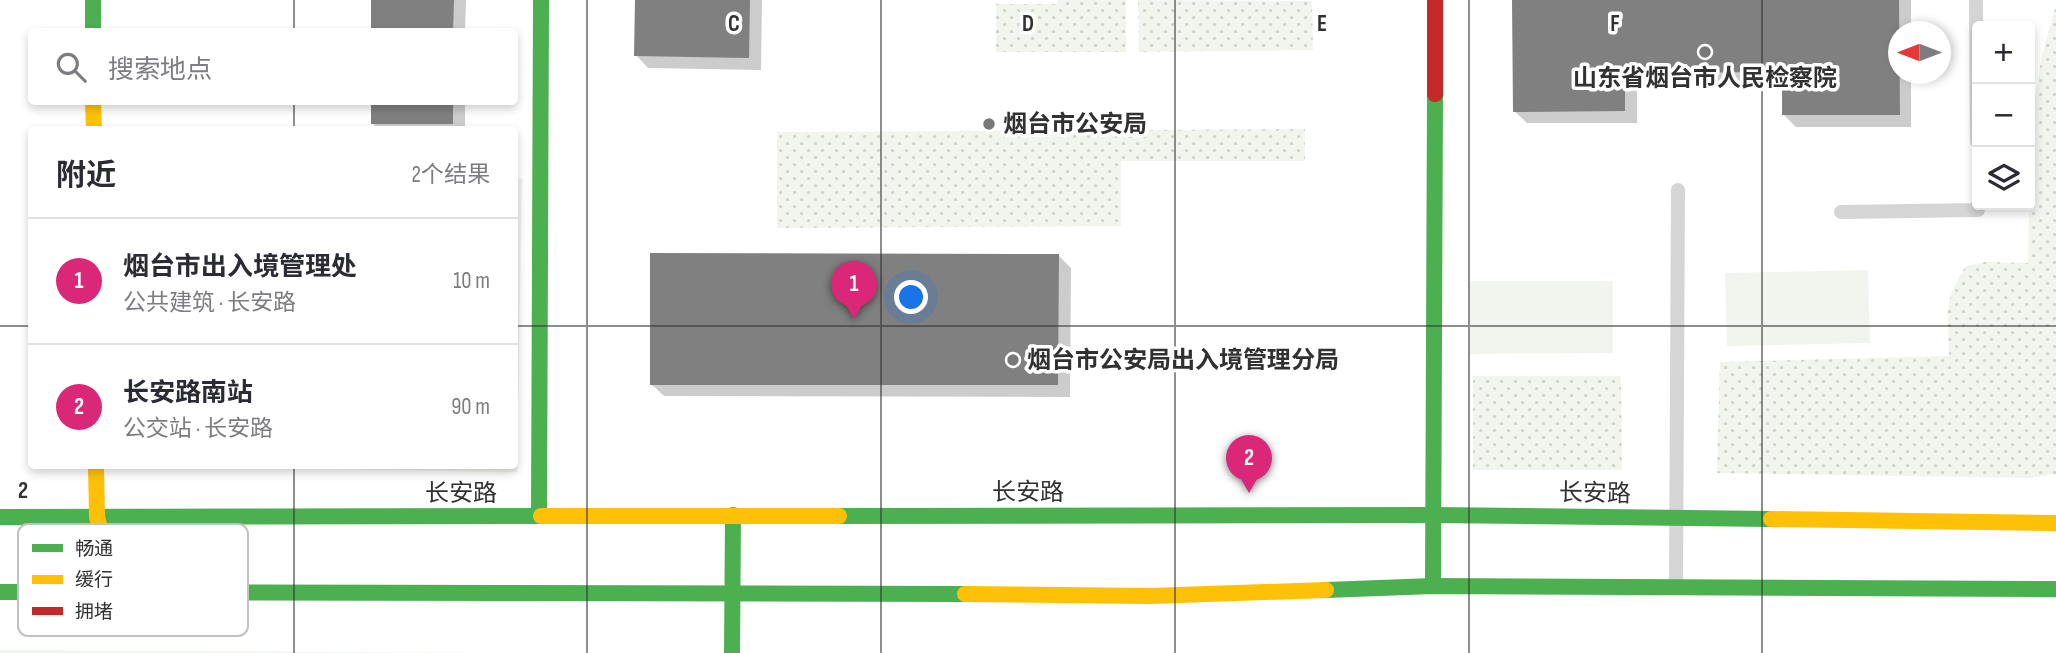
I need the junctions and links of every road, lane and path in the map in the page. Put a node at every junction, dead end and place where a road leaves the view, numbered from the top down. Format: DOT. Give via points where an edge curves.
graph roads {
  1 [pos="93,0"];
  2 [pos="541,0"];
  3 [pos="1435,0"];
  4 [pos="1976,0"];
  5 [pos="93,28"];
  6 [pos="1977,84"];
  7 [pos="93,105"];
  8 [pos="94,126"];
  9 [pos="1678,190"];
  10 [pos="1978,210"];
  11 [pos="1841,212"];
  12 [pos="96,469"];
  13 [pos="1432,515"];
  14 [pos="539,516"];
  15 [pos="733,516"];
  16 [pos="0,517"];
  17 [pos="97,517"];
  18 [pos="1678,517"];
  19 [pos="2056,523"];
  20 [pos="99,524"];
  21 [pos="1433,586"];
  22 [pos="1676,586"];
  23 [pos="2056,589"];
  24 [pos="732,591"];
  25 [pos="0,592"];
  26 [pos="18,592"];
  27 [pos="248,592"];
  28 [pos="732,653"];
  1 -- 5 [label="street"];
  2 -- 14 [label="street"];
  3 -- 13 [label="street"];
  4 -- 6 [label="lane"];
  7 -- 8 [label="street"];
  9 -- 18 [label="lane"];
  10 -- 11 [label="lane"];
  12 -- 17 [label="street"];
  13 -- 15 [label="street, 长安路"];
  13 -- 18 [label="street, 长安路"];
  13 -- 21 [label="street"];
  14 -- 15 [label="street, 长安路"];
  14 -- 17 [label="street, 长安路"];
  15 -- 24 [label="street"];
  16 -- 17 [label="street, 长安路"];
  17 -- 20 [label="street"];
  18 -- 19 [label="street, 长安路"];
  18 -- 22 [label="lane"];
  21 -- 22 [label="street"];
  21 -- 24 [label="street" via="1150,596"];
  22 -- 23 [label="street"];
  24 -- 27 [label="street"];
  24 -- 28 [label="street"];
  25 -- 26 [label="street"];
}
